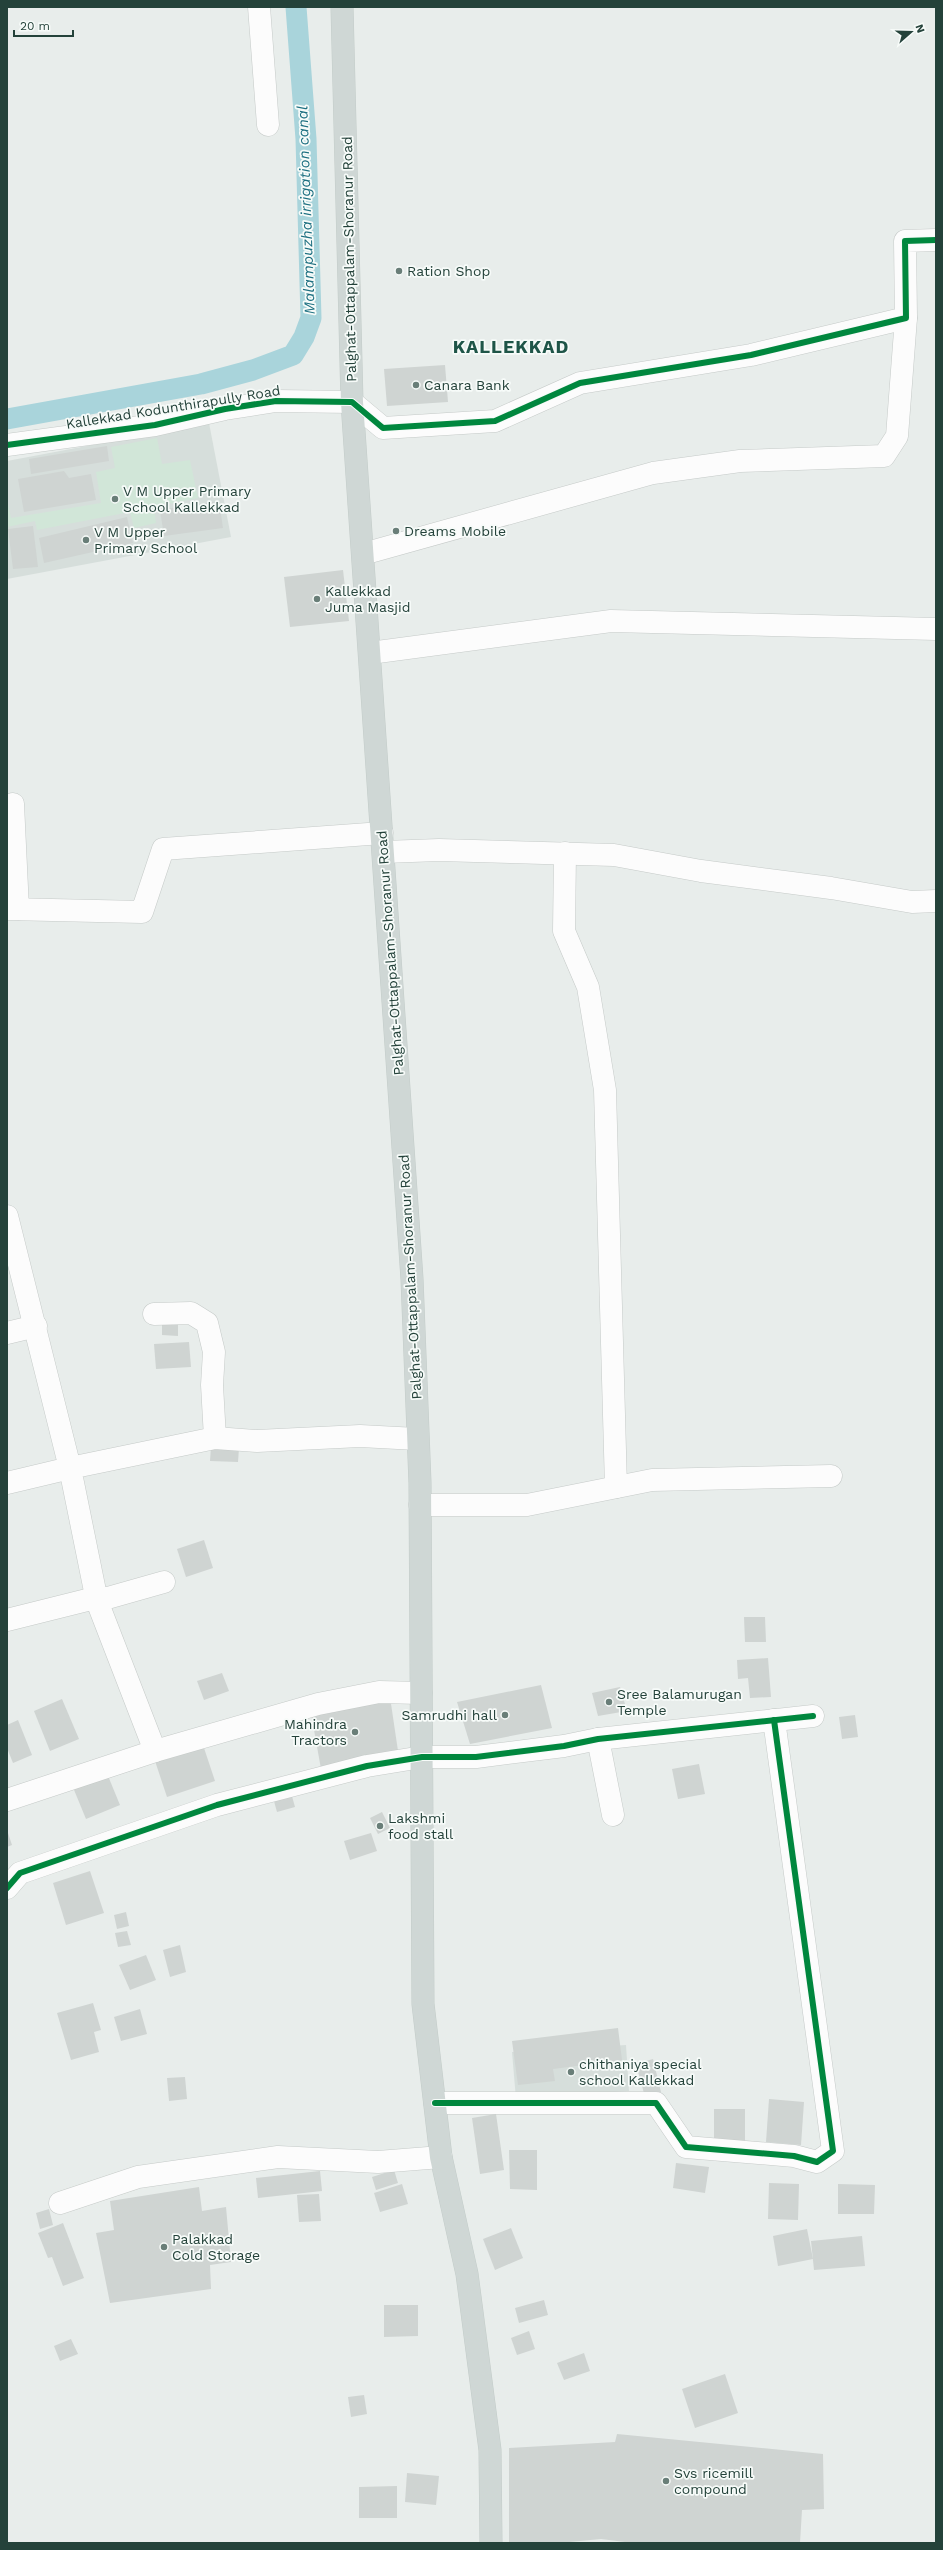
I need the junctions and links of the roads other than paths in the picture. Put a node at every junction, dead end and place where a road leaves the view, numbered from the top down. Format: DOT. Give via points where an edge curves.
graph roads {
  1 [pos="259,7"];
  2 [pos="342,7"];
  3 [pos="268,125"];
  4 [pos="936,240"];
  5 [pos="906,318"];
  6 [pos="352,402"];
  7 [pos="7,445"];
  8 [pos="363,554"];
  9 [pos="936,629"];
  10 [pos="370,653"];
  11 [pos="13,804"];
  12 [pos="383,843"];
  13 [pos="565,853"];
  14 [pos="936,901"];
  15 [pos="13,909"];
  16 [pos="7,1216"];
  17 [pos="154,1314"];
  18 [pos="36,1326"];
  19 [pos="7,1333"];
  20 [pos="215,1438"];
  21 [pos="417,1439"];
  22 [pos="70,1468"];
  23 [pos="831,1476"];
  24 [pos="7,1483"];
  25 [pos="616,1487"];
  26 [pos="420,1505"];
  27 [pos="164,1582"];
  28 [pos="96,1600"];
  29 [pos="7,1620"];
  30 [pos="421,1693"];
  31 [pos="813,1716"];
  32 [pos="774,1720"];
  33 [pos="598,1740"];
  34 [pos="155,1751"];
  35 [pos="422,1757"];
  36 [pos="7,1800"];
  37 [pos="613,1815"];
  38 [pos="7,1888"];
  39 [pos="435,2103"];
  40 [pos="441,2157"];
  41 [pos="60,2203"];
  42 [pos="491,2543"];
  1 -- 3 [label="street"];
  2 -- 6 [label="main road, Palghat-Ottappalam-Shoranur Road"];
  4 -- 5 [label="street" via="905,241"];
  5 -- 6 [label="street" via="751,355 580,383 495,421 383,428"];
  5 -- 8 [label="street" via="897,436 884,456 740,462 653,473"];
  6 -- 7 [label="street, Kallekkad Kodunthirapully Road" via="276,401 225,409 155,425"];
  6 -- 8 [label="main road, Palghat-Ottappalam-Shoranur Road"];
  8 -- 10 [label="main road, Palghat-Ottappalam-Shoranur Road"];
  9 -- 10 [label="street" via="611,621"];
  10 -- 12 [label="main road, Palghat-Ottappalam-Shoranur Road"];
  11 -- 15 [label="street"];
  12 -- 13 [label="street" via="439,850"];
  12 -- 15 [label="street" via="163,849 142,912"];
  12 -- 21 [label="main road, Palghat-Ottappalam-Shoranur Road" via="412,1279"];
  13 -- 14 [label="street" via="614,855 912,902"];
  13 -- 25 [label="street" via="564,931 588,987 605,1090"];
  16 -- 18 [label="street"];
  17 -- 20 [label="street" via="190,1313 207,1323 214,1352 212,1385"];
  18 -- 19 [label="street"];
  18 -- 22 [label="street"];
  20 -- 21 [label="street" via="257,1441 360,1436"];
  20 -- 22 [label="street"];
  21 -- 26 [label="main road, Palghat-Ottappalam-Shoranur Road"];
  22 -- 24 [label="street"];
  22 -- 28 [label="street"];
  23 -- 25 [label="street" via="652,1480"];
  25 -- 26 [label="street" via="528,1505"];
  26 -- 30 [label="main road, Palghat-Ottappalam-Shoranur Road"];
  27 -- 28 [label="street"];
  28 -- 29 [label="street"];
  28 -- 34 [label="street"];
  30 -- 34 [label="street" via="379,1692 318,1704"];
  30 -- 35 [label="main road, Palghat-Ottappalam-Shoranur Road"];
  31 -- 32 [label="street"];
  32 -- 33 [label="street"];
  32 -- 39 [label="street" via="833,2151 817,2162 794,2156 686,2147 656,2103"];
  33 -- 35 [label="street" via="476,1757"];
  33 -- 37 [label="street"];
  34 -- 36 [label="street"];
  35 -- 38 [label="street" via="367,1766 217,1805 20,1873"];
  35 -- 39 [label="main road, Palghat-Ottappalam-Shoranur Road" via="423,2004"];
  39 -- 40 [label="main road, Palghat-Ottappalam-Shoranur Road"];
  40 -- 41 [label="street" via="378,2162 278,2157 138,2177"];
  40 -- 42 [label="main road, Palghat-Ottappalam-Shoranur Road" via="467,2274 490,2450"];
}
